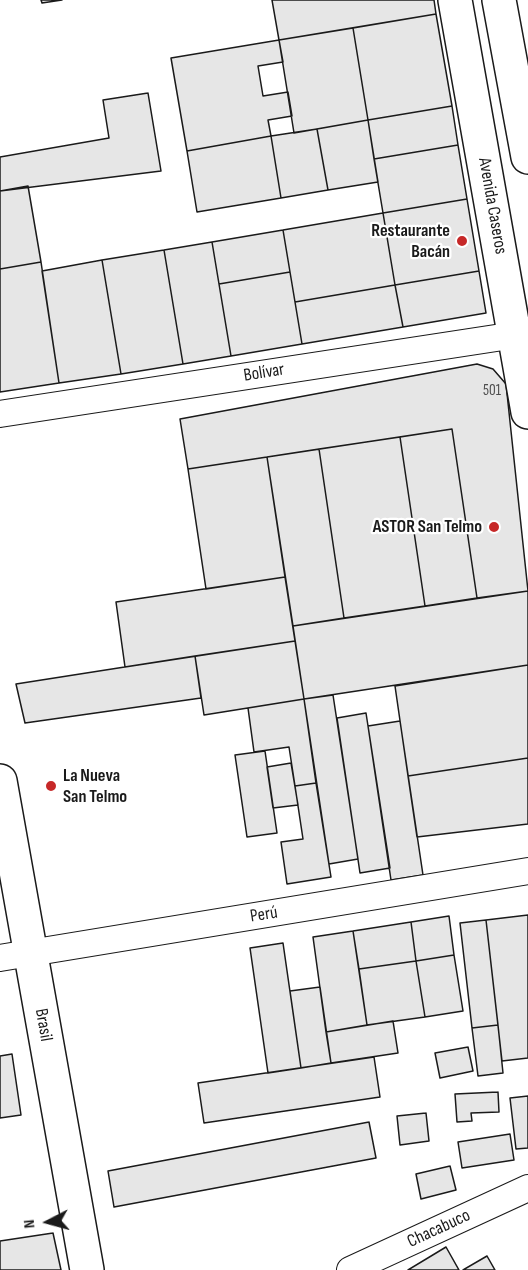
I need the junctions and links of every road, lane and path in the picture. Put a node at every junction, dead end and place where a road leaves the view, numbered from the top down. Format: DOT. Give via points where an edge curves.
graph roads {
  1 [pos="455,0"];
  2 [pos="499,0"];
  3 [pos="528,157"];
  4 [pos="522,334"];
  5 [pos="528,412"];
  6 [pos="0,414"];
  7 [pos="0,781"];
  8 [pos="528,871"];
  9 [pos="15,956"];
  10 [pos="528,1188"];
  11 [pos="87,1270"];
  12 [pos="350,1270"];
  1 -- 4 [label="main road, Avenida Caseros"];
  2 -- 3 [label="main road"];
  4 -- 5 [label="main road, Avenida Caseros"];
  4 -- 6 [label="street, Bolívar"];
  7 -- 9 [label="main road, Brasil"];
  8 -- 9 [label="street, Perú"];
  9 -- 11 [label="main road, Brasil"];
  10 -- 12 [label="street, Chacabuco"];
}
